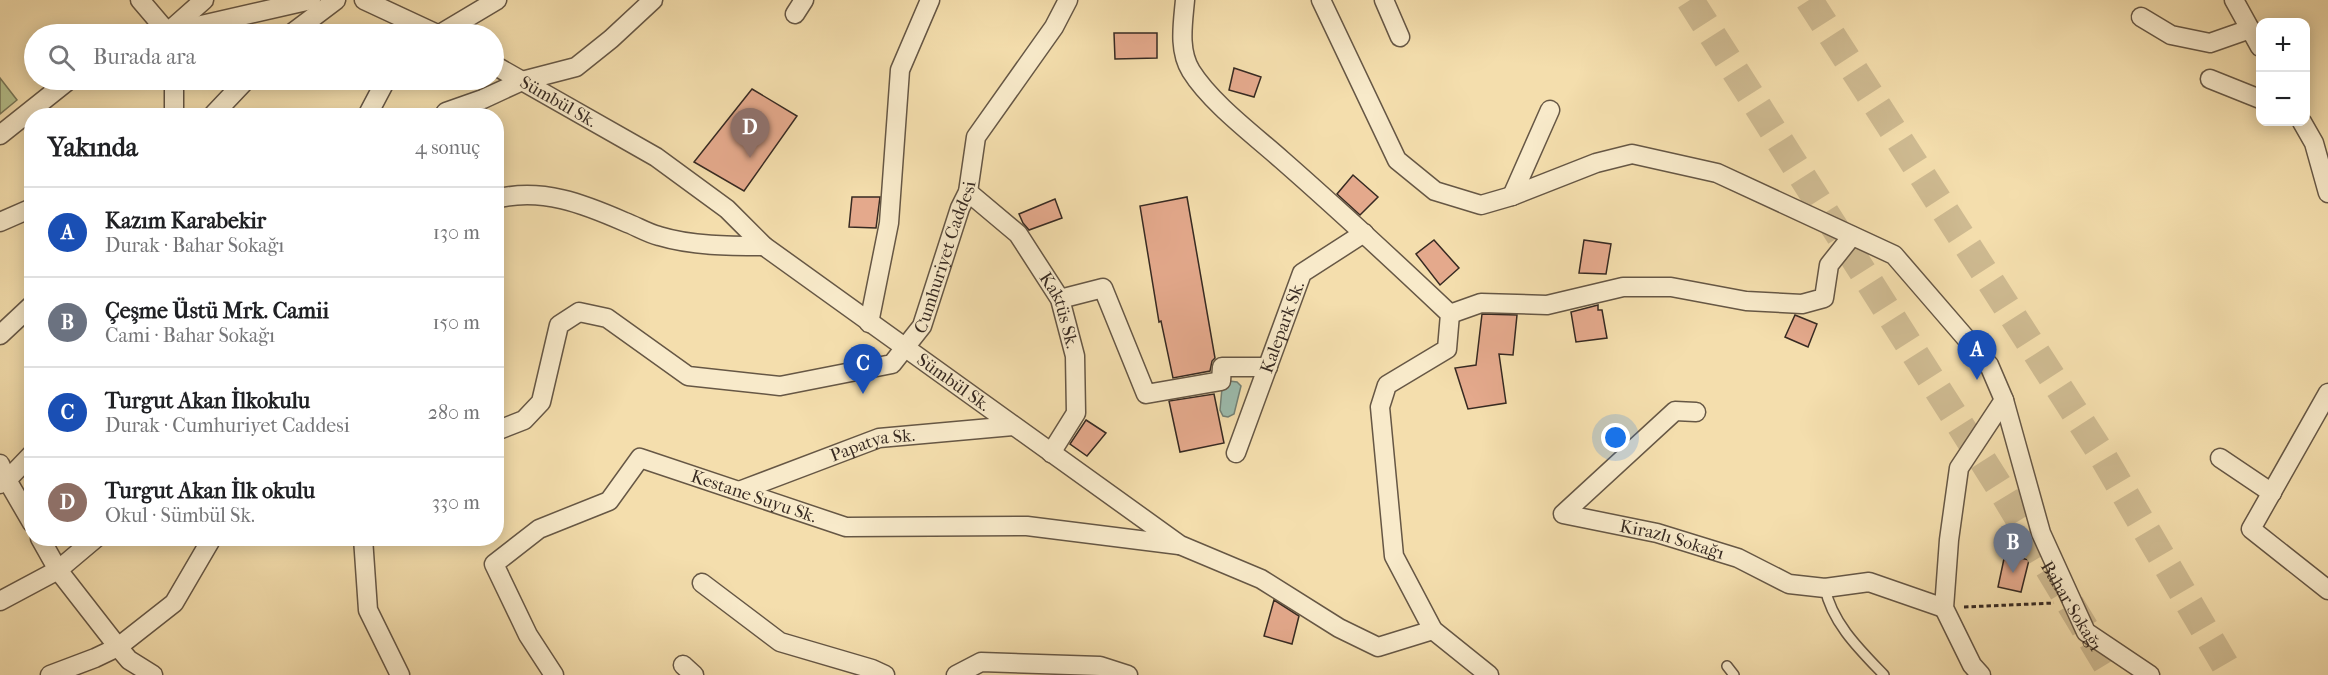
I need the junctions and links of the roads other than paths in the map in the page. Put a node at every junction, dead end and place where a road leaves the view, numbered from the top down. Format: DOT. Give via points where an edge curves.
graph roads {
  1 [pos="140,0"];
  2 [pos="204,0"];
  3 [pos="311,0"];
  4 [pos="336,0"];
  5 [pos="364,0"];
  6 [pos="497,0"];
  7 [pos="653,0"];
  8 [pos="930,0"];
  9 [pos="1068,0"];
  10 [pos="1185,0"];
  11 [pos="1321,0"];
  12 [pos="1384,0"];
  13 [pos="2234,0"];
  14 [pos="2141,17"];
  15 [pos="158,24"];
  16 [pos="177,24"];
  17 [pos="209,24"];
  18 [pos="304,24"];
  19 [pos="417,24"];
  20 [pos="456,24"];
  21 [pos="2250,29"];
  22 [pos="1400,38"];
  23 [pos="2256,40"];
  24 [pos="504,71"];
  25 [pos="2210,79"];
  26 [pos="522,81"];
  27 [pos="504,89"];
  28 [pos="56,90"];
  29 [pos="174,90"];
  30 [pos="237,90"];
  31 [pos="381,90"];
  32 [pos="502,90"];
  33 [pos="2256,97"];
  34 [pos="34,108"];
  35 [pos="174,108"];
  36 [pos="220,108"];
  37 [pos="371,108"];
  38 [pos="457,108"];
  39 [pos="1550,110"];
  40 [pos="24,116"];
  41 [pos="2306,126"];
  42 [pos="0,135"];
  43 [pos="2321,140"];
  44 [pos="968,192"];
  45 [pos="2328,193"];
  46 [pos="1512,196"];
  47 [pos="504,197"];
  48 [pos="24,212"];
  49 [pos="0,222"];
  50 [pos="1364,233"];
  51 [pos="1852,236"];
  52 [pos="764,246"];
  53 [pos="1060,299"];
  54 [pos="24,312"];
  55 [pos="1450,314"];
  56 [pos="869,322"];
  57 [pos="0,335"];
  58 [pos="905,348"];
  59 [pos="1268,367"];
  60 [pos="2328,393"];
  61 [pos="2004,400"];
  62 [pos="1696,412"];
  63 [pos="1013,426"];
  64 [pos="504,428"];
  65 [pos="1051,453"];
  66 [pos="1236,453"];
  67 [pos="2220,458"];
  68 [pos="24,460"];
  69 [pos="2,476"];
  70 [pos="739,491"];
  71 [pos="2271,493"];
  72 [pos="24,510"];
  73 [pos="1180,545"];
  74 [pos="44,546"];
  75 [pos="86,546"];
  76 [pos="207,546"];
  77 [pos="364,546"];
  78 [pos="58,570"];
  79 [pos="702,583"];
  80 [pos="1825,588"];
  81 [pos="2328,590"];
  82 [pos="0,601"];
  83 [pos="1944,608"];
  84 [pos="1433,630"];
  85 [pos="117,647"];
  86 [pos="1727,666"];
  87 [pos="1484,674"];
  88 [pos="50,675"];
  89 [pos="153,675"];
  90 [pos="400,675"];
  91 [pos="554,675"];
  92 [pos="885,675"];
  93 [pos="956,675"];
  94 [pos="1128,675"];
  95 [pos="1734,675"];
  96 [pos="1884,675"];
  97 [pos="1981,675"];
  98 [pos="2150,675"];
  1 -- 15 [label="street"];
  2 -- 16 [label="street"];
  3 -- 17 [label="street"];
  4 -- 18 [label="street"];
  5 -- 19 [label="street"];
  6 -- 20 [label="street"];
  7 -- 26 [label="street" via="576,67"];
  8 -- 56 [label="street" via="900,70 889,223"];
  9 -- 44 [label="street, Cumhuriyet Caddesi" via="1054,27 976,137"];
  10 -- 50 [label="street" via="1183,50 1191,70 1223,107"];
  11 -- 46 [label="street, Bahar Sokağı" via="1397,160 1434,191 1481,205"];
  12 -- 22 [label="street"];
  13 -- 21 [label="street"];
  14 -- 21 [label="street" via="2171,35 2210,43"];
  21 -- 23 [label="street"];
  24 -- 26 [label="street, Sümbül Sk."];
  25 -- 33 [label="street"];
  26 -- 27 [label="street"];
  26 -- 52 [label="street, Sümbül Sk." via="656,157 727,209"];
  28 -- 34 [label="street"];
  29 -- 35 [label="street"];
  30 -- 36 [label="street"];
  31 -- 37 [label="street"];
  32 -- 38 [label="street"];
  39 -- 46 [label="street"];
  40 -- 42 [label="street"];
  41 -- 43 [label="street"];
  43 -- 45 [label="street"];
  44 -- 53 [label="street, Kaktüs Sk." via="1018,234"];
  44 -- 58 [label="street, Cumhuriyet Caddesi" via="922,326"];
  46 -- 51 [label="street, Bahar Sokağı" via="1596,163 1632,154 1717,173"];
  47 -- 52 [label="street" via="546,195 598,210 659,236 709,245"];
  48 -- 49 [label="street"];
  50 -- 55 [label="street"];
  50 -- 59 [label="street, Kalepark Sk." via="1302,273"];
  51 -- 55 [label="street" via="1829,265 1824,298 1802,304 1746,301 1671,287 1623,287 1547,305 1480,303"];
  51 -- 61 [label="street, Bahar Sokağı" via="1894,255 1989,365"];
  52 -- 56 [label="street, Sümbül Sk."];
  53 -- 59 [label="street" via="1102,288 1146,394 1221,381 1222,367"];
  53 -- 65 [label="street, Kaktüs Sk." via="1075,356 1076,413"];
  54 -- 57 [label="street"];
  55 -- 84 [label="street" via="1447,349 1387,385 1380,407 1394,556"];
  56 -- 58 [label="street, Sümbül Sk."];
  58 -- 63 [label="street, Sümbül Sk."];
  58 -- 64 [label="street, Cumhuriyet Caddesi" via="892,364 780,386 688,375 608,318 579,312 559,325 541,402 524,420"];
  59 -- 66 [label="street, Kalepark Sk."];
  60 -- 71 [label="street"];
  61 -- 83 [label="street" via="1959,468"];
  61 -- 98 [label="street, Bahar Sokağı" via="2041,532 2086,632"];
  62 -- 80 [label="street, Kirazlı Sokağı" via="1675,411 1563,514 1658,533 1738,558 1789,584"];
  63 -- 65 [label="street, Sümbül Sk."];
  63 -- 70 [label="street, Papatya Sk." via="879,438"];
  65 -- 73 [label="street, Sümbül Sk."];
  67 -- 71 [label="street"];
  68 -- 69 [label="street"];
  69 -- 72 [label="street"];
  70 -- 73 [label="street, Kestane Suyu Sk." via="846,527 1027,526"];
  70 -- 91 [label="street, Kestane Suyu Sk." via="640,458 609,501 539,529 494,564 528,635"];
  71 -- 81 [label="street" via="2252,529"];
  73 -- 84 [label="street, Sümbül Sk." via="1261,579 1339,628 1378,647"];
  74 -- 78 [label="street"];
  75 -- 78 [label="street"];
  76 -- 85 [label="street" via="174,603"];
  77 -- 90 [label="street" via="368,610"];
  78 -- 82 [label="street"];
  78 -- 85 [label="street"];
  79 -- 92 [label="street" via="780,642"];
  80 -- 83 [label="street, Kirazlı Sokağı" via="1869,582"];
  80 -- 96 [label="lane" via="1828,606 1851,641"];
  83 -- 97 [label="street" via="1972,665"];
  84 -- 87 [label="street"];
  85 -- 88 [label="street"];
  85 -- 89 [label="street"];
  86 -- 95 [label="lane"];
  93 -- 94 [label="street" via="981,662 1100,666"];
}
